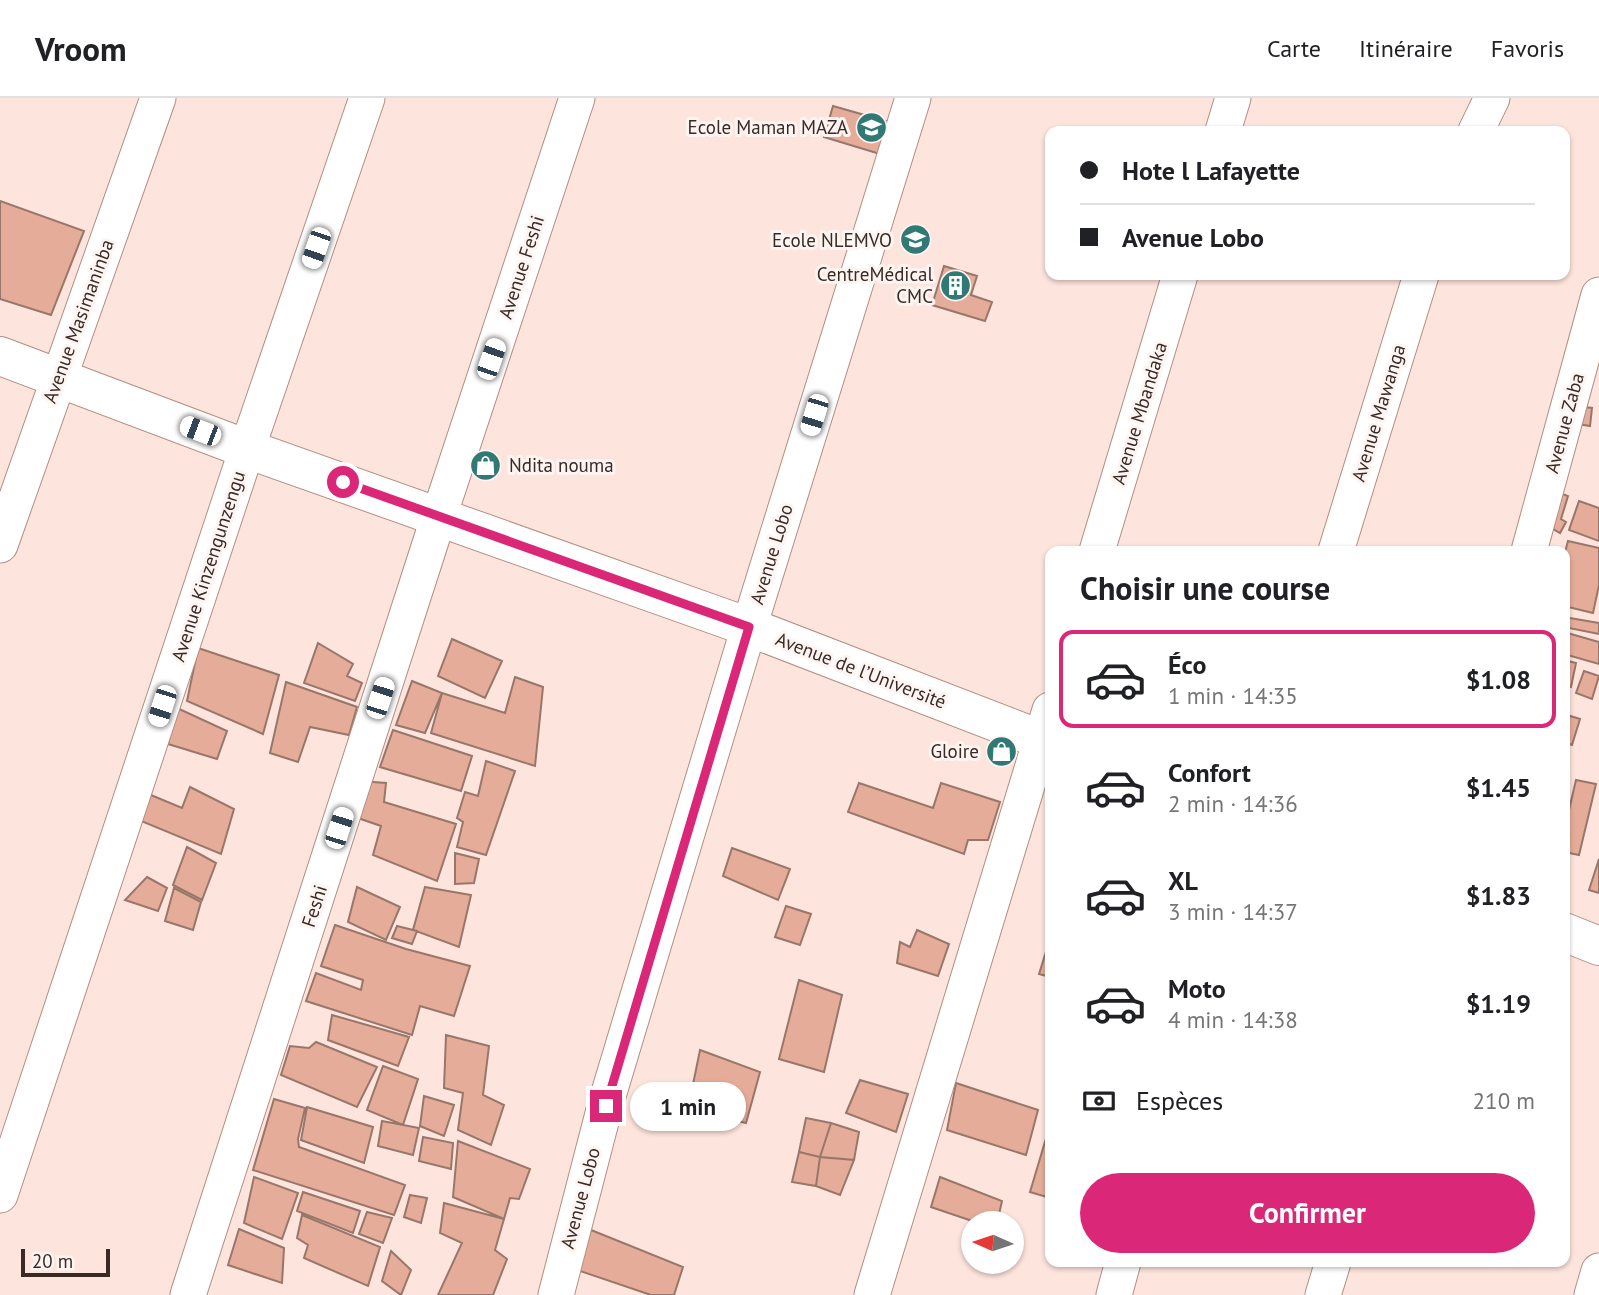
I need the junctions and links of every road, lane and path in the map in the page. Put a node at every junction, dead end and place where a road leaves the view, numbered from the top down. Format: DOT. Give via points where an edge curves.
graph roads {
  1 [pos="158,98"];
  2 [pos="367,98"];
  3 [pos="577,98"];
  4 [pos="913,98"];
  5 [pos="1233,98"];
  6 [pos="1492,98"];
  7 [pos="1225,126"];
  8 [pos="1478,126"];
  9 [pos="1178,280"];
  10 [pos="1419,280"];
  11 [pos="1599,295"];
  12 [pos="0,356"];
  13 [pos="58,376"];
  14 [pos="247,449"];
  15 [pos="439,516"];
  16 [pos="0,545"];
  17 [pos="1099,546"];
  18 [pos="1338,546"];
  19 [pos="1530,546"];
  20 [pos="749,627"];
  21 [pos="1045,730"];
  22 [pos="1045,737"];
  23 [pos="1570,934"];
  24 [pos="1599,946"];
  25 [pos="0,1195"];
  26 [pos="1122,1267"];
  27 [pos="1331,1267"];
  28 [pos="1599,1271"];
  29 [pos="188,1295"];
  30 [pos="556,1295"];
  31 [pos="872,1295"];
  32 [pos="1114,1295"];
  33 [pos="1323,1295"];
  34 [pos="1592,1295"];
  1 -- 13 [label="street, Avenue Masimaninba"];
  2 -- 14 [label="street, Avenue Kinzengunzengu"];
  3 -- 15 [label="street, Avenue Feshi"];
  4 -- 20 [label="street, Avenue Lobo"];
  5 -- 7 [label="street"];
  6 -- 8 [label="street"];
  9 -- 17 [label="street, Avenue Mbandaka"];
  10 -- 18 [label="street, Avenue Mawanga"];
  11 -- 19 [label="street, Avenue Zaba"];
  12 -- 13 [label="main road, Avenue de l’Université"];
  13 -- 14 [label="main road, Avenue de l’Université"];
  13 -- 16 [label="street, Avenue Masimaninba"];
  14 -- 15 [label="main road, Avenue de l’Université"];
  14 -- 25 [label="street, Avenue Kinzengunzengu"];
  15 -- 20 [label="main road, Avenue de l’Université"];
  15 -- 29 [label="street, Feshi"];
  20 -- 21 [label="main road, Avenue de l’Université"];
  20 -- 30 [label="street, Avenue Lobo" via="606,1106"];
  22 -- 31 [label="street"];
  23 -- 24 [label="main road"];
  26 -- 32 [label="street"];
  27 -- 33 [label="street"];
  28 -- 34 [label="street"];
}
